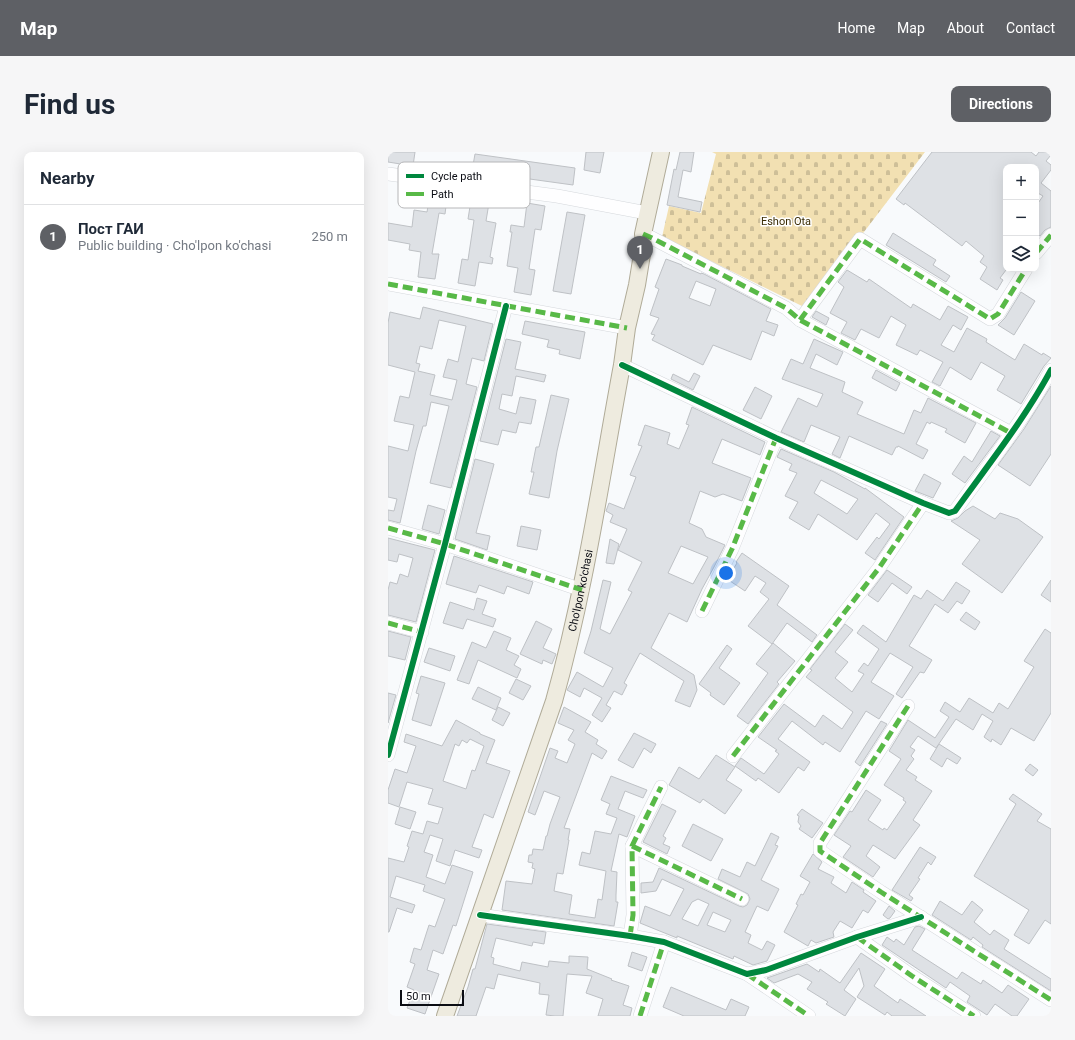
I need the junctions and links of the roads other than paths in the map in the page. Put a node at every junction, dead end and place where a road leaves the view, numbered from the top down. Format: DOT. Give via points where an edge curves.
graph roads {
  1 [pos="661,152"];
  2 [pos="388,174"];
  3 [pos="398,175"];
  4 [pos="530,192"];
  5 [pos="647,213"];
  6 [pos="643,234"];
  7 [pos="1051,235"];
  8 [pos="1039,249"];
  9 [pos="1024,272"];
  10 [pos="389,287"];
  11 [pos="506,306"];
  12 [pos="800,320"];
  13 [pos="627,328"];
  14 [pos="622,365"];
  15 [pos="1051,370"];
  16 [pos="1011,433"];
  17 [pos="776,438"];
  18 [pos="923,503"];
  19 [pos="388,528"];
  20 [pos="445,544"];
  21 [pos="582,590"];
  22 [pos="702,611"];
  23 [pos="388,623"];
  24 [pos="422,632"];
  25 [pos="908,706"];
  26 [pos="392,723"];
  27 [pos="388,755"];
  28 [pos="733,756"];
  29 [pos="661,787"];
  30 [pos="632,846"];
  31 [pos="742,899"];
  32 [pos="480,915"];
  33 [pos="921,917"];
  34 [pos="630,936"];
  35 [pos="857,937"];
  36 [pos="664,942"];
  37 [pos="747,974"];
  38 [pos="1051,1000"];
  39 [pos="445,1016"];
  40 [pos="640,1016"];
  41 [pos="809,1016"];
  42 [pos="974,1016"];
  1 -- 5 [label="main road, Cho'lpon ko'chasi"];
  2 -- 3 [label="street"];
  4 -- 5 [label="street"];
  5 -- 6 [label="main road, Cho'lpon ko'chasi"];
  6 -- 12 [label="street" via="786,308"];
  6 -- 13 [label="main road, Cho'lpon ko'chasi" via="638,285"];
  7 -- 8 [label="street"];
  9 -- 12 [label="street" via="998,314 990,320 860,239"];
  10 -- 11 [label="street"];
  11 -- 13 [label="street"];
  11 -- 20 [label="street"];
  12 -- 16 [label="street"];
  13 -- 14 [label="main road, Cho'lpon ko'chasi"];
  14 -- 17 [label="street"];
  14 -- 21 [label="main road, Cho'lpon ko'chasi"];
  15 -- 16 [label="street"];
  16 -- 18 [label="street" via="955,511 949,513"];
  17 -- 18 [label="street"];
  17 -- 22 [label="street" via="732,549"];
  18 -- 28 [label="street" via="878,568"];
  19 -- 20 [label="street"];
  20 -- 21 [label="street"];
  20 -- 24 [label="street"];
  21 -- 32 [label="main road, Cho'lpon ko'chasi" via="554,701"];
  23 -- 24 [label="street"];
  24 -- 26 [label="street"];
  25 -- 33 [label="street" via="820,843 820,851"];
  26 -- 27 [label="street"];
  29 -- 30 [label="street"];
  30 -- 31 [label="street"];
  30 -- 34 [label="street" via="633,914"];
  32 -- 34 [label="street"];
  32 -- 39 [label="main road, Cho'lpon ko'chasi"];
  33 -- 35 [label="street"];
  33 -- 38 [label="street"];
  34 -- 36 [label="street"];
  35 -- 37 [label="street" via="766,970"];
  35 -- 42 [label="street"];
  36 -- 37 [label="street"];
  36 -- 40 [label="street"];
  37 -- 41 [label="street"];
}
